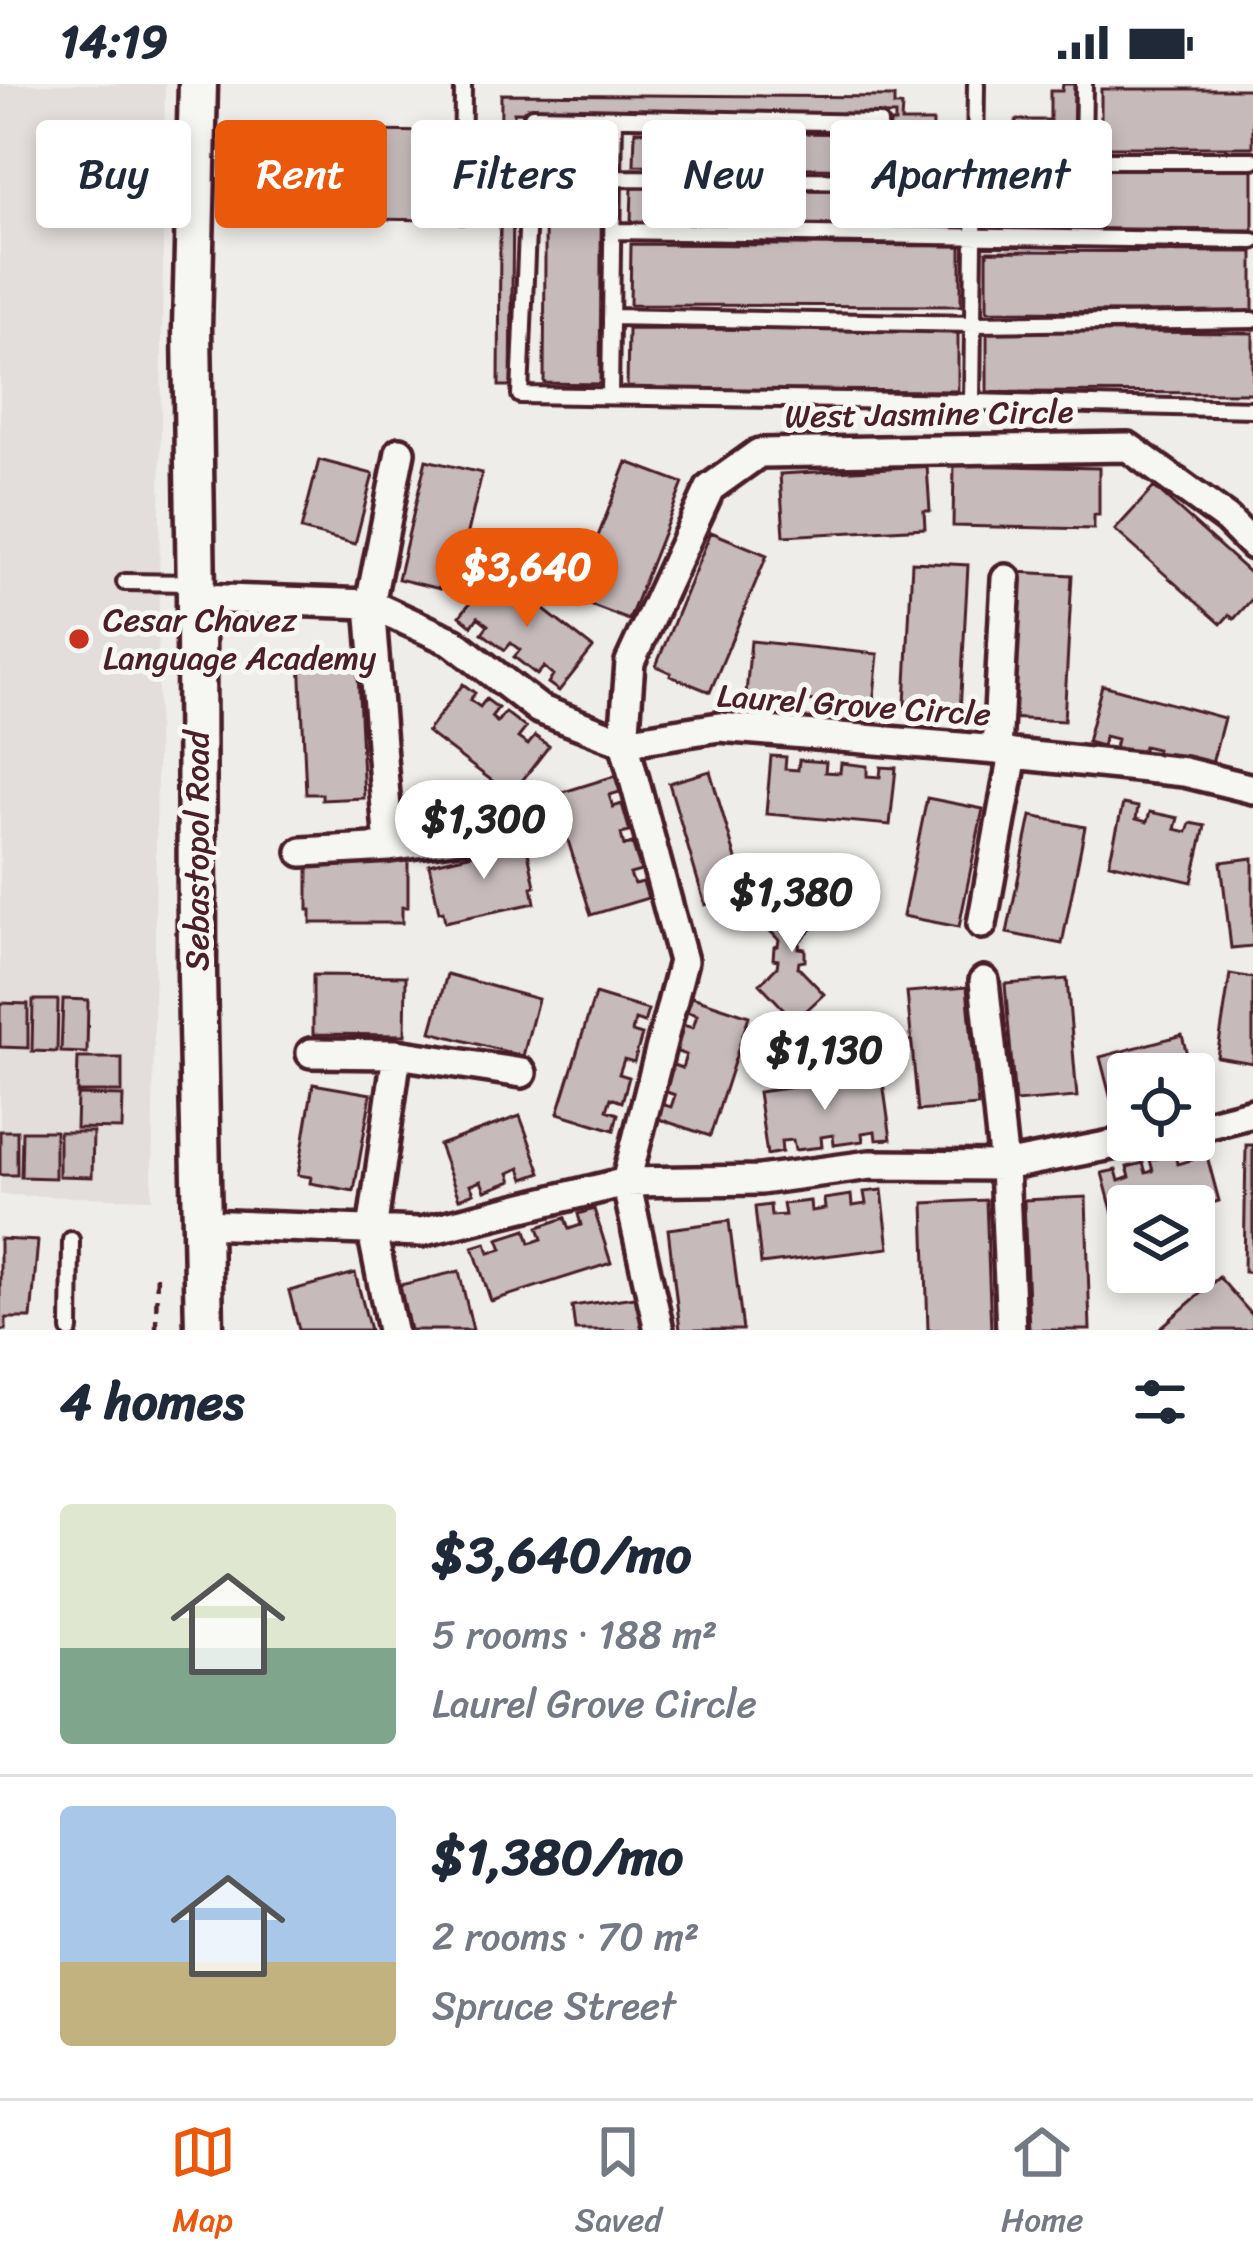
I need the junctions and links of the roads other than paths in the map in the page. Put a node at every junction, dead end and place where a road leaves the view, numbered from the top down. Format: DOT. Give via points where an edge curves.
graph roads {
  1 [pos="198,84"];
  2 [pos="463,84"];
  3 [pos="976,84"];
  4 [pos="1084,84"];
  5 [pos="614,118"];
  6 [pos="462,120"];
  7 [pos="976,120"];
  8 [pos="1084,120"];
  9 [pos="830,122"];
  10 [pos="1112,160"];
  11 [pos="1253,160"];
  12 [pos="618,178"];
  13 [pos="830,180"];
  14 [pos="974,228"];
  15 [pos="613,231"];
  16 [pos="974,235"];
  17 [pos="1253,241"];
  18 [pos="611,317"];
  19 [pos="1253,320"];
  20 [pos="973,324"];
  21 [pos="610,396"];
  22 [pos="971,402"];
  23 [pos="1253,409"];
  24 [pos="400,452"];
  25 [pos="1253,545"];
  26 [pos="1006,579"];
  27 [pos="125,582"];
  28 [pos="196,591"];
  29 [pos="370,604"];
  30 [pos="624,742"];
  31 [pos="1005,753"];
  32 [pos="1253,789"];
  33 [pos="516,829"];
  34 [pos="389,848"];
  35 [pos="302,852"];
  36 [pos="982,924"];
  37 [pos="984,981"];
  38 [pos="311,1053"];
  39 [pos="397,1054"];
  40 [pos="522,1073"];
  41 [pos="1253,1113"];
  42 [pos="1215,1123"];
  43 [pos="1107,1146"];
  44 [pos="1004,1166"];
  45 [pos="626,1182"];
  46 [pos="202,1225"];
  47 [pos="372,1231"];
  48 [pos="71,1240"];
  49 [pos="70,1330"];
  50 [pos="204,1330"];
  51 [pos="392,1330"];
  52 [pos="659,1330"];
  53 [pos="1012,1330"];
  1 -- 28 [label="main road, Sebastopol Road"];
  2 -- 6 [label="lane"];
  3 -- 7 [label="lane"];
  4 -- 8 [label="lane"];
  5 -- 9 [label="lane"];
  5 -- 21 [label="lane" via="532,116 520,395"];
  10 -- 11 [label="lane"];
  12 -- 13 [label="lane"];
  14 -- 16 [label="lane"];
  15 -- 16 [label="lane"];
  15 -- 18 [label="lane"];
  16 -- 17 [label="lane"];
  16 -- 20 [label="lane"];
  18 -- 20 [label="lane"];
  18 -- 21 [label="lane"];
  19 -- 20 [label="lane"];
  20 -- 22 [label="lane"];
  21 -- 22 [label="lane"];
  22 -- 23 [label="lane"];
  24 -- 29 [label="street"];
  25 -- 30 [label="street, West Jasmine Circle" via="1128,447 759,453 710,488 630,662"];
  26 -- 31 [label="street"];
  27 -- 28 [label="lane"];
  28 -- 29 [label="street"];
  28 -- 46 [label="main road, Sebastopol Road"];
  29 -- 30 [label="street" via="453,642 539,709"];
  29 -- 34 [label="street"];
  30 -- 31 [label="street, Laurel Grove Circle" via="719,727"];
  30 -- 45 [label="street, West Jasmine Circle" via="683,961"];
  31 -- 32 [label="street, Laurel Grove Circle" via="1184,772"];
  31 -- 36 [label="street"];
  33 -- 34 [label="street"];
  34 -- 35 [label="street"];
  37 -- 44 [label="street"];
  38 -- 39 [label="street"];
  39 -- 40 [label="street"];
  39 -- 47 [label="street"];
  41 -- 42 [label="street"];
  43 -- 44 [label="street"];
  44 -- 45 [label="street" via="870,1165 760,1180"];
  44 -- 53 [label="street"];
  45 -- 47 [label="street" via="422,1232"];
  45 -- 52 [label="street"];
  46 -- 47 [label="street"];
  46 -- 50 [label="main road, Sebastopol Road"];
  47 -- 51 [label="street"];
  48 -- 49 [label="lane"];
}
